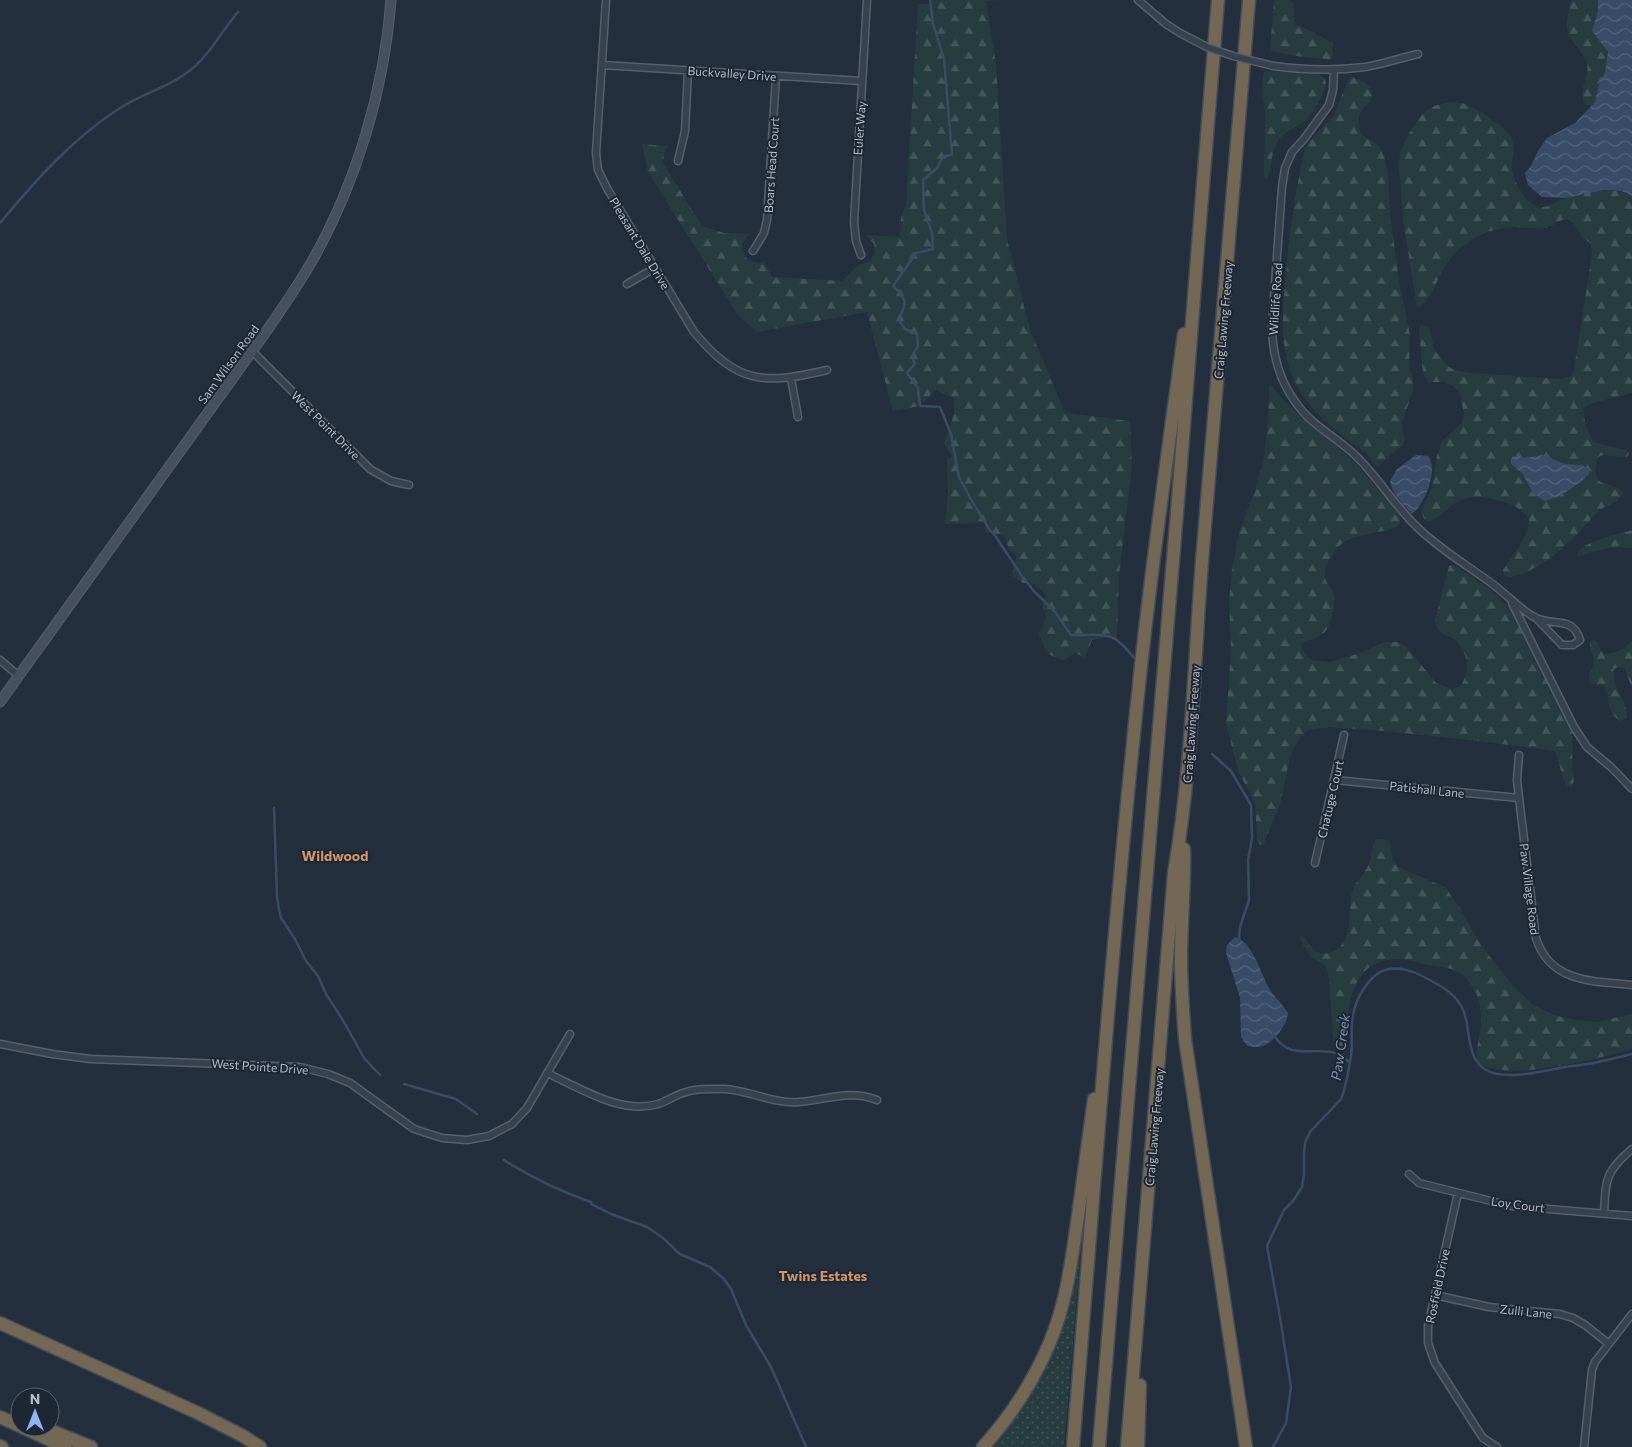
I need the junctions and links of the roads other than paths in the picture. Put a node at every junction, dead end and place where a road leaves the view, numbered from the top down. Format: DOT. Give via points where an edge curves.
graph roads {
  1 [pos="392,0"];
  2 [pos="606,0"];
  3 [pos="867,0"];
  4 [pos="1138,0"];
  5 [pos="1218,0"];
  6 [pos="1250,0"];
  7 [pos="1418,54"];
  8 [pos="602,65"];
  9 [pos="688,70"];
  10 [pos="1334,70"];
  11 [pos="776,76"];
  12 [pos="862,81"];
  13 [pos="678,162"];
  14 [pos="1198,232"];
  15 [pos="753,251"];
  16 [pos="861,256"];
  17 [pos="655,268"];
  18 [pos="627,284"];
  19 [pos="252,352"];
  20 [pos="827,370"];
  21 [pos="791,378"];
  22 [pos="798,417"];
  23 [pos="409,486"];
  24 [pos="1505,595"];
  25 [pos="1534,617"];
  26 [pos="0,660"];
  27 [pos="19,676"];
  28 [pos="0,702"];
  29 [pos="1344,735"];
  30 [pos="1518,755"];
  31 [pos="1335,780"];
  32 [pos="1632,789"];
  33 [pos="1519,798"];
  34 [pos="1182,824"];
  35 [pos="1315,863"];
  36 [pos="1632,985"];
  37 [pos="1108,1026"];
  38 [pos="570,1034"];
  39 [pos="0,1044"];
  40 [pos="547,1073"];
  41 [pos="877,1100"];
  42 [pos="1632,1149"];
  43 [pos="1409,1174"];
  44 [pos="1458,1193"];
  45 [pos="1604,1213"];
  46 [pos="1632,1216"];
  47 [pos="1145,1239"];
  48 [pos="1435,1295"];
  49 [pos="1632,1314"];
  50 [pos="0,1323"];
  51 [pos="1609,1344"];
  52 [pos="60,1434"];
  53 [pos="42,1437"];
  54 [pos="64,1447"];
  55 [pos="90,1447"];
  56 [pos="260,1447"];
  57 [pos="983,1447"];
  58 [pos="1073,1447"];
  59 [pos="1099,1447"];
  60 [pos="1127,1447"];
  61 [pos="1138,1447"];
  62 [pos="1246,1447"];
  63 [pos="1497,1447"];
  64 [pos="1584,1447"];
  1 -- 19 [label="street, Sam Wilson Road" via="375,96 342,197 311,262"];
  2 -- 8 [label="street, Pleasant Dale Drive"];
  3 -- 12 [label="street, Euler Way"];
  4 -- 10 [label="street, bridge" via="1166,24 1208,47 1273,66"];
  5 -- 14 [label="highway"];
  6 -- 34 [label="highway, Craig Lawing Freeway"];
  7 -- 10 [label="street"];
  8 -- 9 [label="street, Buckvalley Drive"];
  8 -- 17 [label="street, Pleasant Dale Drive" via="596,153 598,170"];
  9 -- 11 [label="street, Buckvalley Drive"];
  9 -- 13 [label="street" via="686,131"];
  10 -- 24 [label="street, Wildlife Road" via="1329,105 1292,152 1285,168 1272,325 1272,344 1278,368 1288,392 1301,410 1357,458 1416,527"];
  11 -- 12 [label="street, Buckvalley Drive"];
  11 -- 15 [label="street, Boars Head Court" via="767,220"];
  12 -- 16 [label="street, Euler Way" via="854,222"];
  14 -- 37 [label="highway" via="1147,613"];
  14 -- 59 [label="highway" via="1192,337"];
  17 -- 18 [label="street"];
  17 -- 21 [label="street, Pleasant Dale Drive" via="694,332 725,363 753,376"];
  19 -- 23 [label="street, West Point Drive" via="370,469 391,481"];
  19 -- 27 [label="street, Sam Wilson Road"];
  20 -- 21 [label="street, Pleasant Dale Drive"];
  21 -- 22 [label="street"];
  24 -- 25 [label="street"];
  24 -- 32 [label="street" via="1516,608 1587,747"];
  25 -- 25 [label="street" via="1572,625 1580,640 1573,645 1562,646"];
  26 -- 27 [label="street"];
  27 -- 28 [label="street, Sam Wilson Road"];
  29 -- 31 [label="street, Chatuge Court"];
  30 -- 33 [label="street, Paw Village Road"];
  31 -- 33 [label="street, Patishall Lane"];
  31 -- 35 [label="street, Chatuge Court"];
  33 -- 36 [label="street, Paw Village Road" via="1539,949 1548,962 1572,977"];
  34 -- 47 [label="highway, Craig Lawing Freeway" via="1174,873"];
  34 -- 62 [label="highway" via="1185,872 1181,995 1185,1039"];
  37 -- 57 [label="highway" via="1098,1073 1067,1288 1059,1316 1051,1340 1028,1385 997,1432"];
  37 -- 58 [label="highway"];
  38 -- 40 [label="street, West Pointe Drive"];
  39 -- 40 [label="street, West Pointe Drive" via="90,1059 300,1067 350,1083 414,1129 442,1138 467,1140 489,1136 512,1124 527,1108"];
  40 -- 41 [label="street" via="611,1102 632,1106 658,1104 692,1090 703,1089 736,1090 779,1101 798,1102 855,1094"];
  42 -- 45 [label="street" via="1610,1172"];
  43 -- 44 [label="street, Loy Court" via="1419,1183"];
  44 -- 45 [label="street, Loy Court" via="1511,1206"];
  44 -- 48 [label="street, Rosfield Drive"];
  45 -- 46 [label="street, Loy Court"];
  47 -- 60 [label="highway, Craig Lawing Freeway"];
  47 -- 61 [label="highway"];
  48 -- 51 [label="street, Zulli Lane" via="1489,1307 1560,1314 1585,1325"];
  48 -- 63 [label="street, Rosfield Drive" via="1427,1334 1432,1357 1483,1438"];
  49 -- 51 [label="street"];
  50 -- 56 [label="highway" via="198,1413"];
  51 -- 64 [label="street" via="1592,1370"];
  52 -- 55 [label="highway"];
  53 -- 54 [label="highway"];
}
